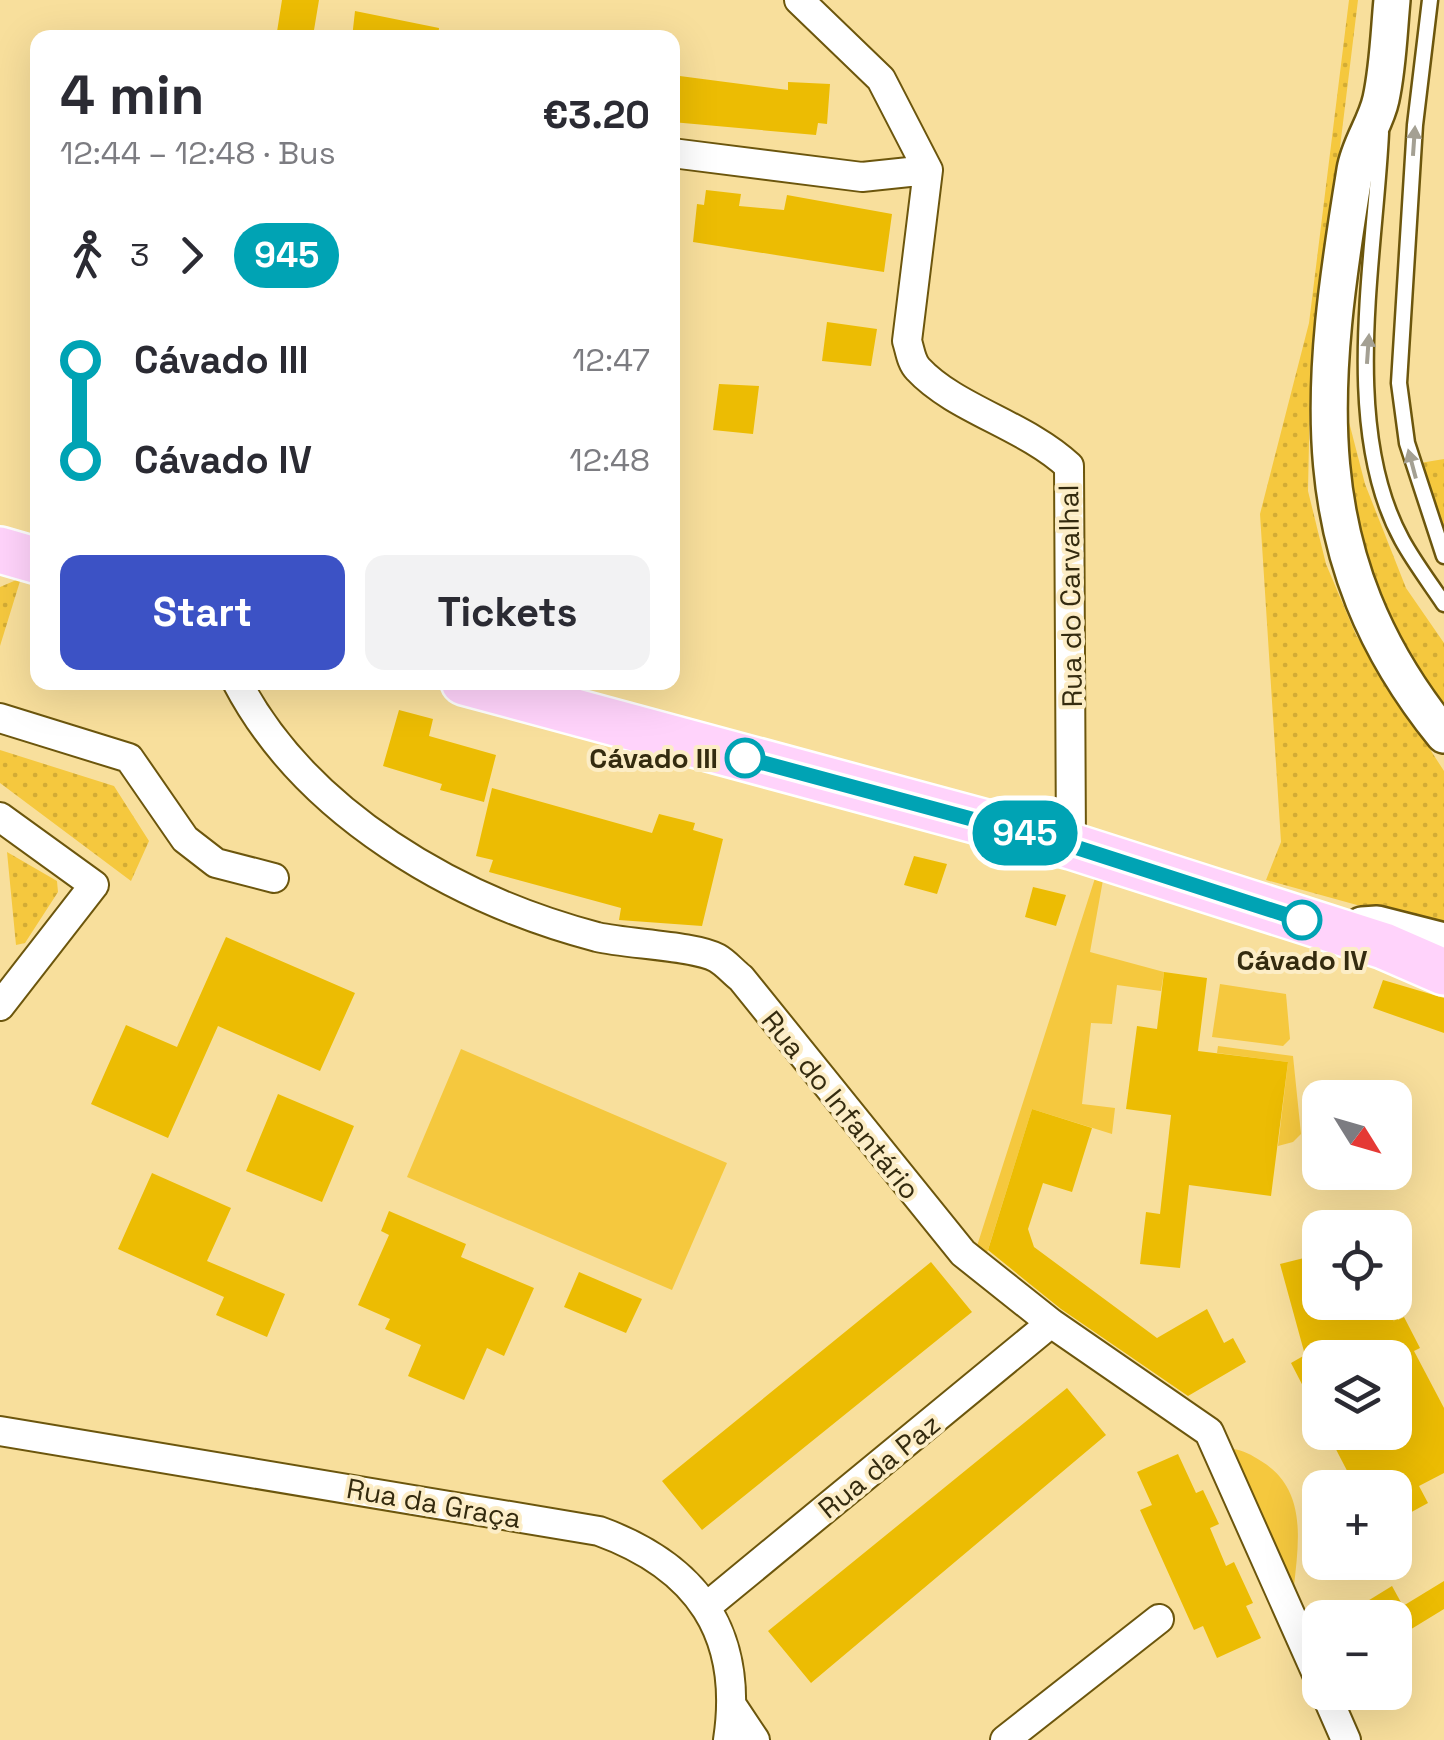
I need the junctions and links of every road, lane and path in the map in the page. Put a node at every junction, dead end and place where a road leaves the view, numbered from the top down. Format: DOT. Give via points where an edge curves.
graph roads {
  1 [pos="799,0"];
  2 [pos="1392,0"];
  3 [pos="1430,0"];
  4 [pos="1381,100"];
  5 [pos="680,154"];
  6 [pos="928,170"];
  7 [pos="0,550"];
  8 [pos="1444,556"];
  9 [pos="30,559"];
  10 [pos="1444,604"];
  11 [pos="241,690"];
  12 [pos="494,690"];
  13 [pos="0,718"];
  14 [pos="1444,735"];
  15 [pos="0,817"];
  16 [pos="1072,846"];
  17 [pos="274,878"];
  18 [pos="1330,928"];
  19 [pos="1444,941"];
  20 [pos="1384,946"];
  21 [pos="1444,957"];
  22 [pos="1444,972"];
  23 [pos="0,1006"];
  24 [pos="1051,1322"];
  25 [pos="0,1430"];
  26 [pos="706,1608"];
  27 [pos="1159,1619"];
  28 [pos="1302,1641"];
  29 [pos="733,1707"];
  30 [pos="1333,1710"];
  31 [pos="728,1740"];
  32 [pos="756,1740"];
  33 [pos="1004,1740"];
  34 [pos="1346,1740"];
  1 -- 6 [label="street" via="880,78"];
  2 -- 4 [label="street"];
  8 -- 3 [label="lane, one-way" via="1406,443 1399,383"];
  10 -- 4 [label="lane, one-way" via="1401,539 1380,487 1371,430 1366,374"];
  4 -- 14 [label="street" via="1356,165 1330,372 1331,492 1356,589 1419,704"];
  5 -- 6 [label="street" via="862,177"];
  6 -- 16 [label="street, Rua do Carvalhal" via="906,341 914,366 934,384 1044,443 1068,466"];
  7 -- 9 [label="main road"];
  11 -- 24 [label="street, Rua do Infantário" via="260,726 310,783 397,850 554,926 623,944 716,956 741,978 962,1254"];
  12 -- 16 [label="main road"];
  13 -- 17 [label="street" via="129,758 185,839 216,863"];
  15 -- 23 [label="street" via="94,884"];
  16 -- 18 [label="main road"];
  18 -- 19 [label="street" via="1377,924"];
  18 -- 20 [label="main road"];
  20 -- 21 [label="main road"];
  20 -- 22 [label="main road"];
  24 -- 26 [label="street, Rua da Paz"];
  24 -- 28 [label="street, Rua do Infantário" via="1209,1432"];
  25 -- 26 [label="street, Rua da Graça" via="599,1530 671,1567"];
  26 -- 29 [label="street, Rua da Graça" via="724,1643"];
  27 -- 33 [label="street"];
  29 -- 31 [label="street, Rua da Graça"];
  29 -- 32 [label="street"];
  30 -- 34 [label="street"];
}
